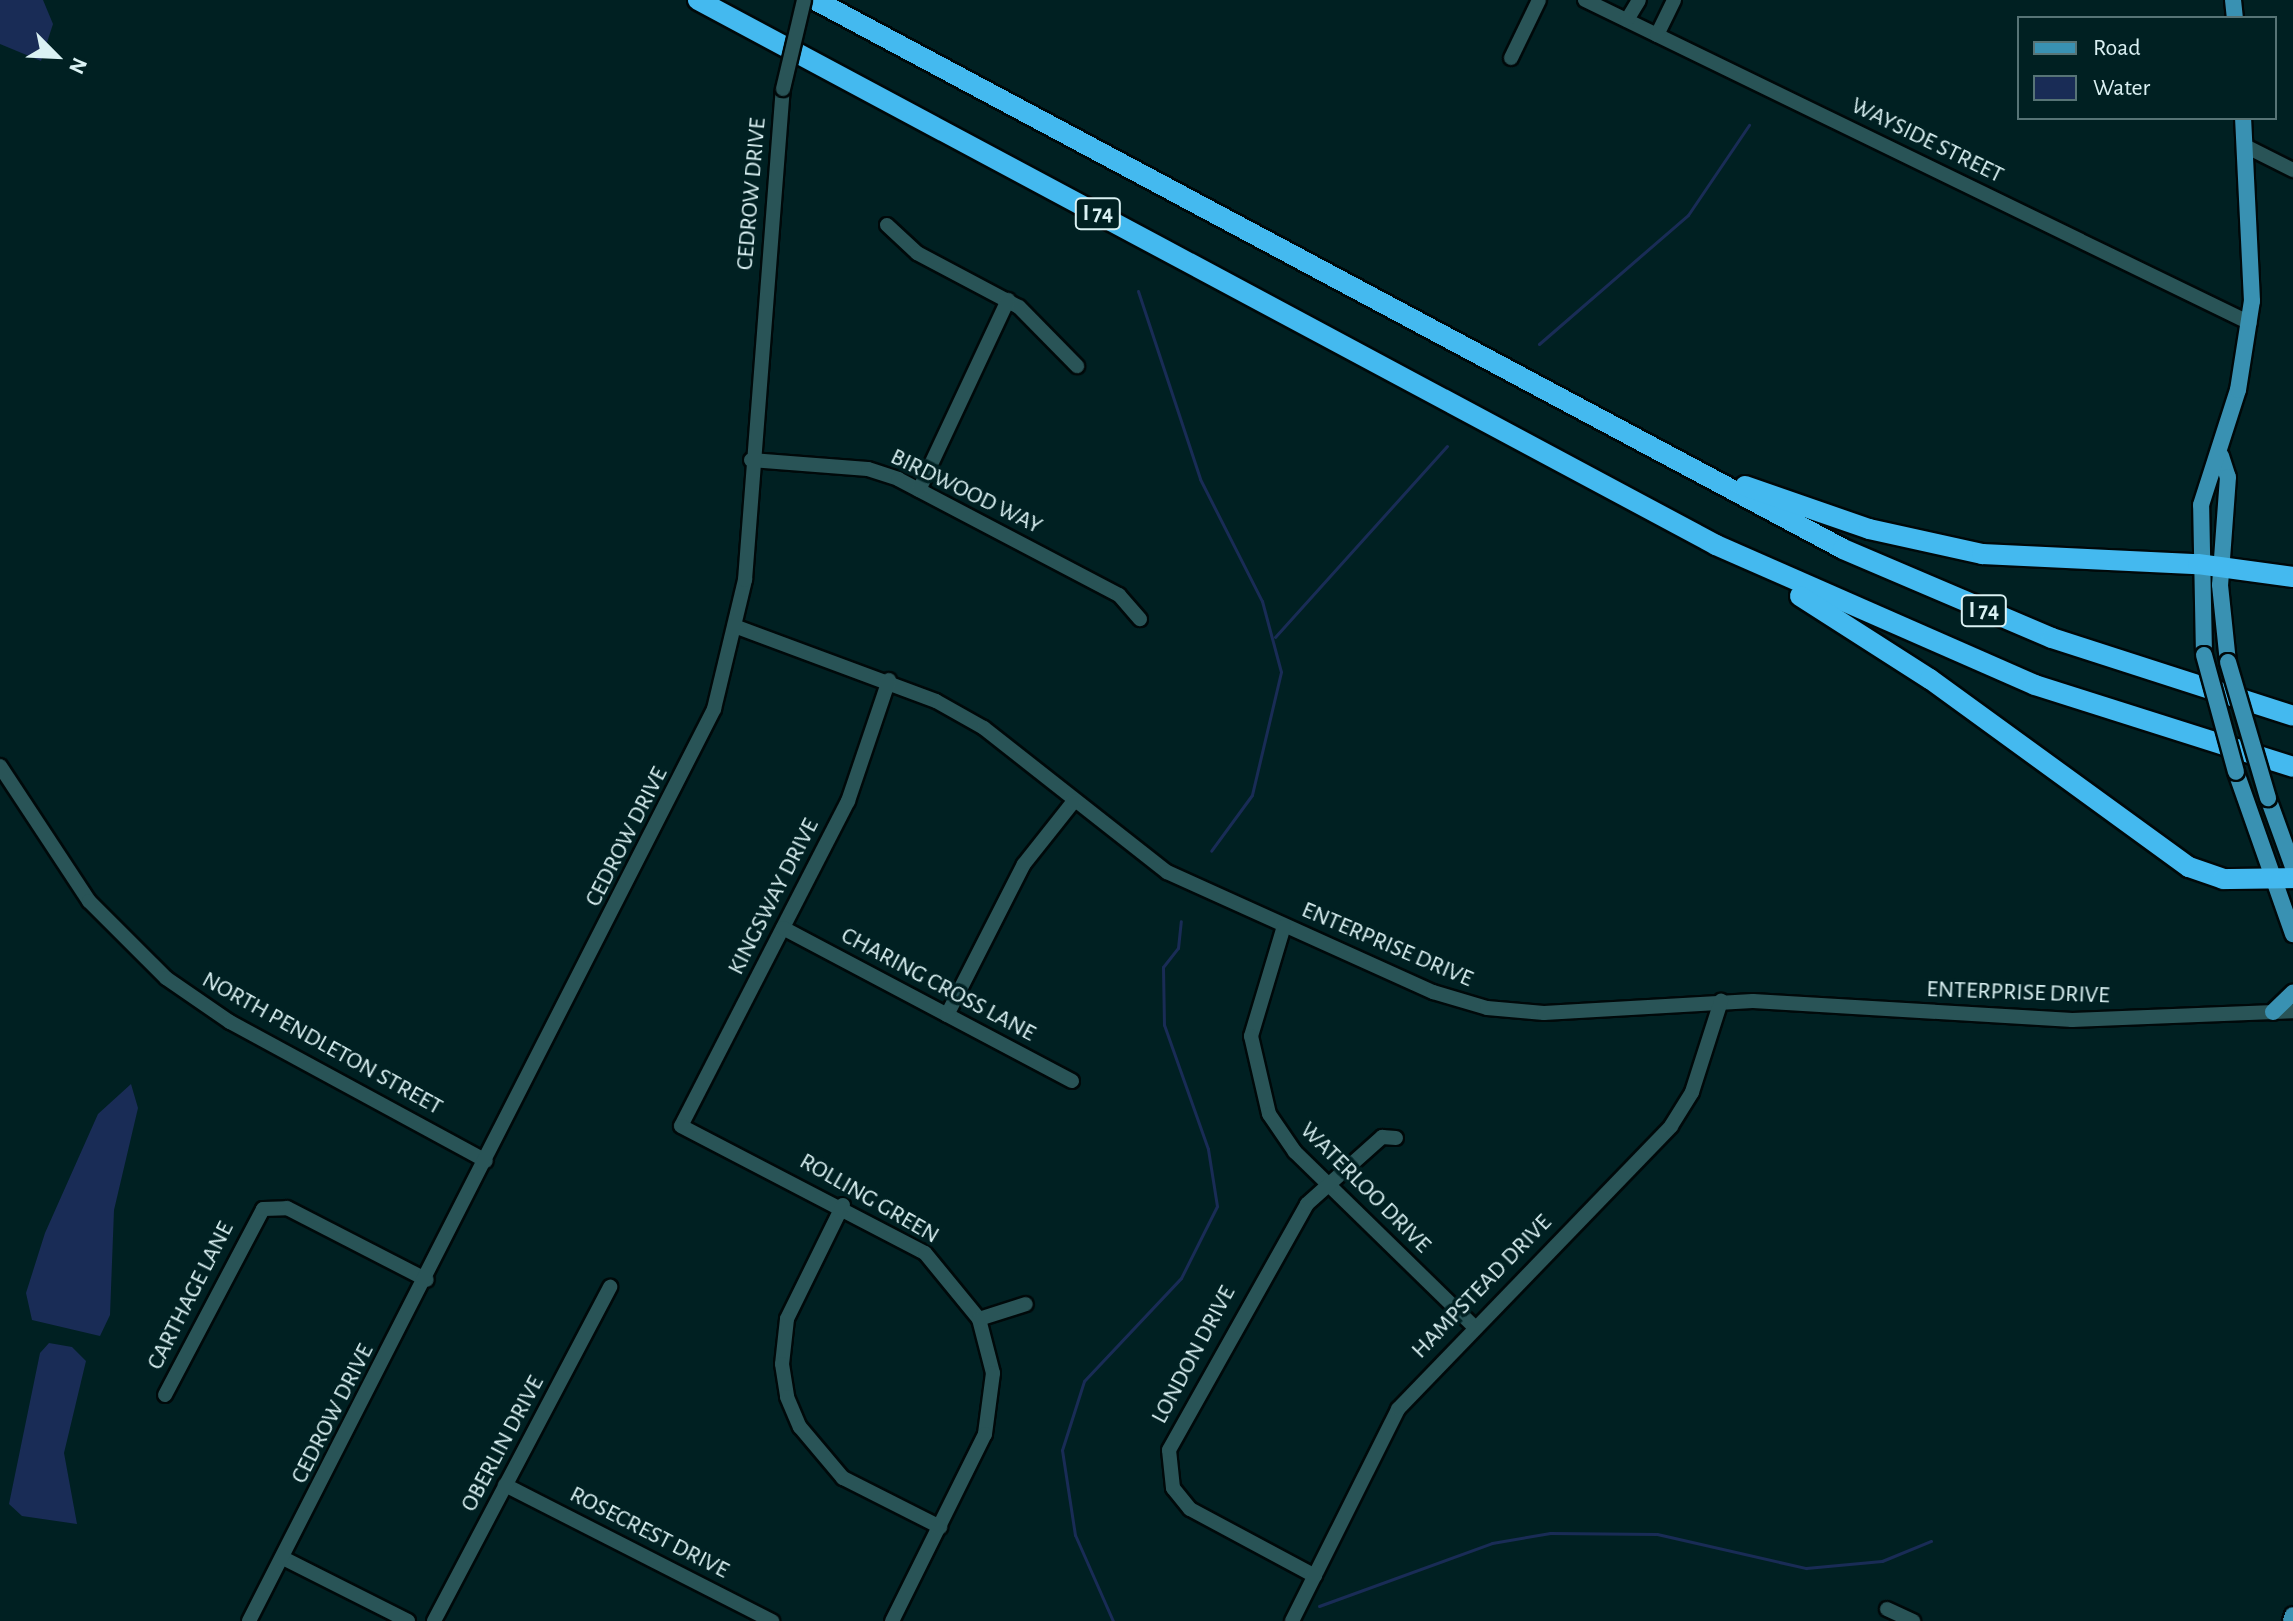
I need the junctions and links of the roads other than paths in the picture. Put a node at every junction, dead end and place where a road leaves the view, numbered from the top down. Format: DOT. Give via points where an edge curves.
graph roads {
  1 [pos="698,0"];
  2 [pos="804,0"];
  3 [pos="815,0"];
  4 [pos="1539,0"];
  5 [pos="1585,0"];
  6 [pos="1639,0"];
  7 [pos="1674,0"];
  8 [pos="1627,20"];
  9 [pos="1657,35"];
  10 [pos="1511,58"];
  11 [pos="2243,120"];
  12 [pos="2245,146"];
  13 [pos="2293,170"];
  14 [pos="887,225"];
  15 [pos="1008,300"];
  16 [pos="2250,323"];
  17 [pos="1077,366"];
  18 [pos="2221,456"];
  19 [pos="751,460"];
  20 [pos="1692,467"];
  21 [pos="919,490"];
  22 [pos="1716,545"];
  23 [pos="2198,564"];
  24 [pos="2221,566"];
  25 [pos="2293,577"];
  26 [pos="1140,619"];
  27 [pos="737,627"];
  28 [pos="889,680"];
  29 [pos="2293,716"];
  30 [pos="0,766"];
  31 [pos="2293,767"];
  32 [pos="1074,801"];
  33 [pos="2293,867"];
  34 [pos="2283,878"];
  35 [pos="1284,926"];
  36 [pos="783,928"];
  37 [pos="2293,934"];
  38 [pos="2293,993"];
  39 [pos="1721,1001"];
  40 [pos="2293,1011"];
  41 [pos="2273,1012"];
  42 [pos="947,1015"];
  43 [pos="1072,1081"];
  44 [pos="681,1126"];
  45 [pos="1396,1138"];
  46 [pos="486,1161"];
  47 [pos="1327,1183"];
  48 [pos="843,1205"];
  49 [pos="427,1280"];
  50 [pos="610,1287"];
  51 [pos="1026,1304"];
  52 [pos="979,1319"];
  53 [pos="1472,1325"];
  54 [pos="165,1395"];
  55 [pos="505,1485"];
  56 [pos="940,1527"];
  57 [pos="283,1558"];
  58 [pos="1315,1576"];
  59 [pos="1887,1609"];
  60 [pos="2293,1615"];
  61 [pos="249,1621"];
  62 [pos="408,1621"];
  63 [pos="434,1621"];
  64 [pos="772,1621"];
  65 [pos="892,1621"];
  66 [pos="1292,1621"];
  67 [pos="1913,1621"];
  68 [pos="2291,1621"];
  1 -- 22 [label="highway, I 74"];
  2 -- 19 [label="street, CEDROW DRIVE, bridge" via="783,89"];
  3 -- 20 [label="highway, I 74"];
  4 -- 10 [label="street"];
  5 -- 8 [label="street, WAYSIDE STREET"];
  6 -- 8 [label="street"];
  7 -- 9 [label="street"];
  8 -- 9 [label="street, WAYSIDE STREET"];
  9 -- 16 [label="street, WAYSIDE STREET"];
  11 -- 12 [label="main road"];
  12 -- 13 [label="street"];
  12 -- 16 [label="main road"];
  14 -- 15 [label="street" via="917,253"];
  15 -- 17 [label="street"];
  15 -- 21 [label="street"];
  16 -- 18 [label="main road"];
  18 -- 23 [label="main road" via="2206,474"];
  18 -- 24 [label="main road" via="2228,477"];
  19 -- 21 [label="street, BIRDWOOD WAY" via="868,469"];
  19 -- 27 [label="street, CEDROW DRIVE"];
  20 -- 23 [label="highway" via="1841,520 1954,549 2069,563"];
  20 -- 29 [label="highway, I 74" via="1947,596 2106,658"];
  21 -- 26 [label="street, BIRDWOOD WAY" via="1119,595"];
  22 -- 31 [label="highway, I 74" via="2035,685"];
  22 -- 34 [label="highway" via="1899,658 2189,867 2223,879"];
  23 -- 24 [label="highway"];
  23 -- 34 [label="main road, bridge" via="2204,655 2242,790"];
  24 -- 25 [label="highway"];
  24 -- 33 [label="main road, bridge" via="2228,662"];
  27 -- 28 [label="street, ENTERPRISE DRIVE"];
  27 -- 46 [label="street, CEDROW DRIVE" via="698,745"];
  28 -- 32 [label="street, ENTERPRISE DRIVE" via="984,728"];
  28 -- 36 [label="street, KINGSWAY DRIVE" via="848,801"];
  30 -- 46 [label="street, NORTH PENDLETON STREET" via="89,901 166,978 230,1022"];
  32 -- 35 [label="street, ENTERPRISE DRIVE" via="1167,872"];
  32 -- 42 [label="street" via="1024,864"];
  34 -- 37 [label="main road"];
  35 -- 39 [label="street, ENTERPRISE DRIVE" via="1487,1008 1544,1013"];
  35 -- 47 [label="street, WATERLOO DRIVE" via="1255,1005 1253,1068 1277,1129"];
  36 -- 42 [label="street, CHARING CROSS LANE"];
  36 -- 44 [label="street, KINGSWAY DRIVE"];
  38 -- 41 [label="main road"];
  39 -- 41 [label="street, ENTERPRISE DRIVE" via="2072,1020"];
  39 -- 53 [label="street, HAMPSTEAD DRIVE" via="1692,1092 1671,1126"];
  40 -- 41 [label="street, ENTERPRISE DRIVE"];
  42 -- 43 [label="street, CHARING CROSS LANE"];
  44 -- 48 [label="street, ROLLING GREEN"];
  45 -- 47 [label="street, LONDON DRIVE" via="1382,1137"];
  46 -- 49 [label="street, CEDROW DRIVE"];
  47 -- 53 [label="street, WATERLOO DRIVE"];
  47 -- 58 [label="street, LONDON DRIVE" via="1250,1296 1168,1462 1173,1488 1190,1509"];
  48 -- 52 [label="street, ROLLING GREEN" via="926,1254"];
  48 -- 56 [label="street" via="787,1319 782,1364 787,1397 800,1427 843,1478"];
  49 -- 54 [label="street, CARTHAGE LANE" via="287,1208 263,1209"];
  49 -- 57 [label="street, CEDROW DRIVE"];
  50 -- 55 [label="street, OBERLIN DRIVE"];
  51 -- 52 [label="street"];
  52 -- 56 [label="street, ROLLING GREEN" via="992,1397 985,1434"];
  53 -- 58 [label="street, HAMPSTEAD DRIVE" via="1398,1409"];
  55 -- 63 [label="street, OBERLIN DRIVE"];
  55 -- 64 [label="street, ROSECREST DRIVE"];
  56 -- 65 [label="street, ROLLING GREEN"];
  57 -- 61 [label="street, CEDROW DRIVE"];
  57 -- 62 [label="street"];
  58 -- 66 [label="street, HAMPSTEAD DRIVE"];
  59 -- 67 [label="street"];
  60 -- 68 [label="main road"];
}
